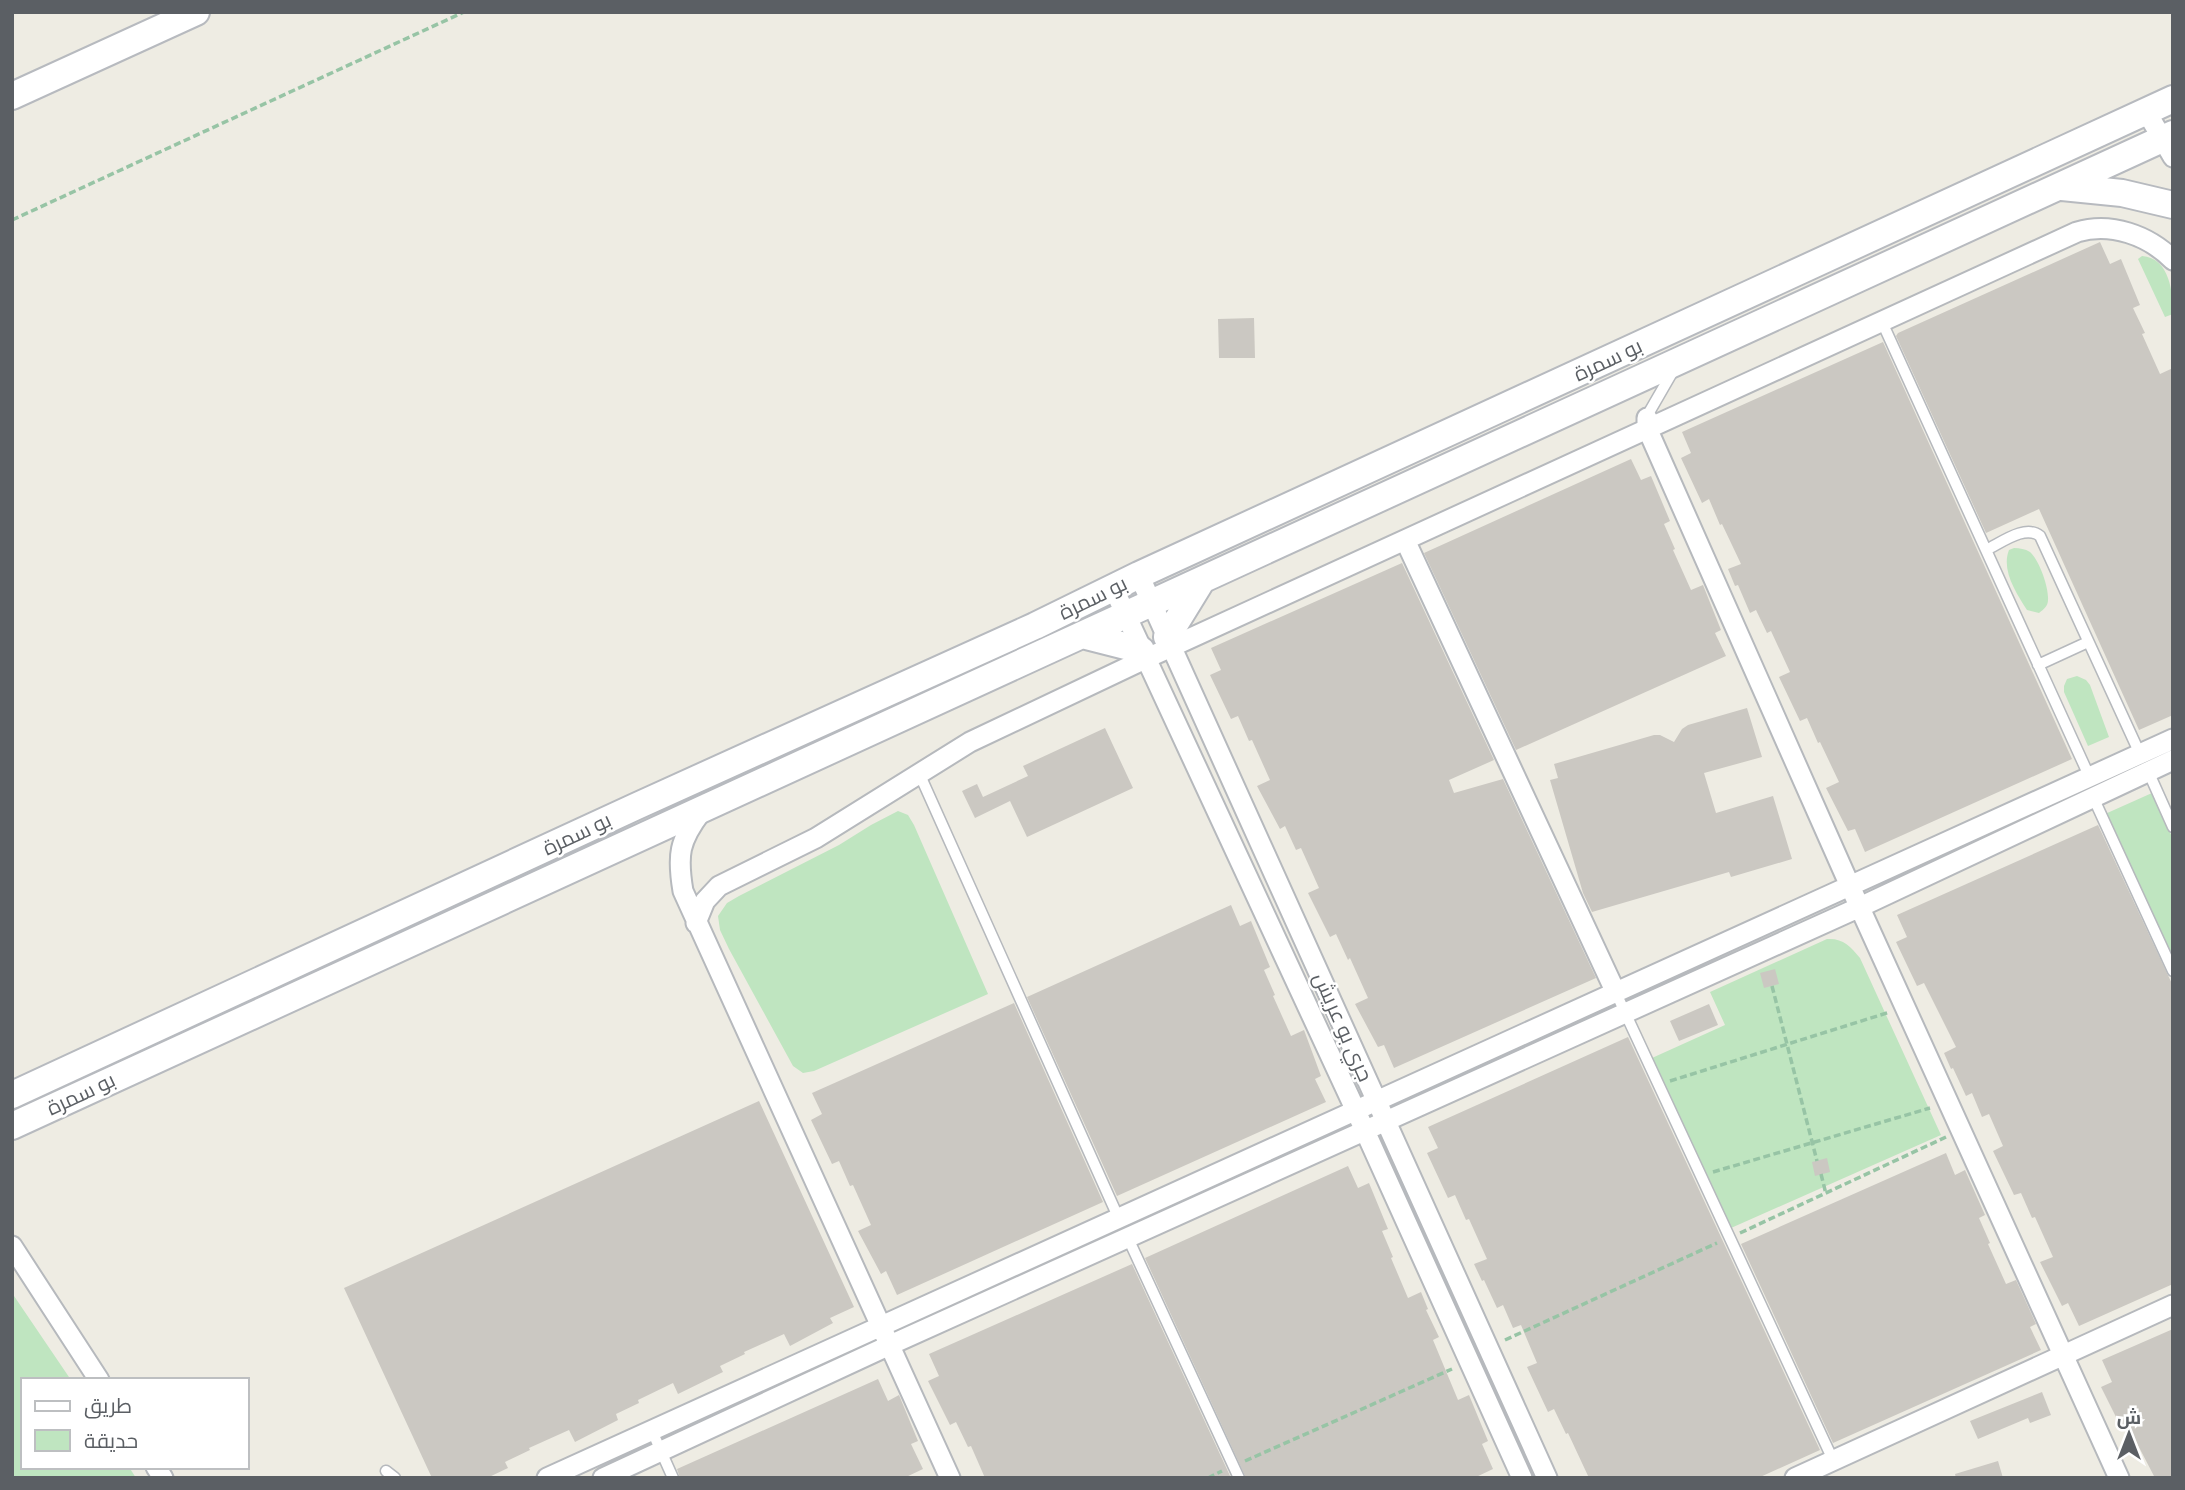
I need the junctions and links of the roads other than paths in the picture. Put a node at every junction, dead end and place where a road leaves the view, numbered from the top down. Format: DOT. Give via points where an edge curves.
graph roads {
  1 [pos="196,12"];
  2 [pos="12,96"];
  3 [pos="2173,99"];
  4 [pos="2147,111"];
  5 [pos="2169,143"];
  6 [pos="2060,187"];
  7 [pos="2173,205"];
  8 [pos="2173,260"];
  9 [pos="1882,322"];
  10 [pos="1679,360"];
  11 [pos="1647,422"];
  12 [pos="1405,540"];
  13 [pos="1986,550"];
  14 [pos="1139,575"];
  15 [pos="1202,580"];
  16 [pos="1113,587"];
  17 [pos="1151,603"];
  18 [pos="1126,614"];
  19 [pos="1082,635"];
  20 [pos="1169,642"];
  21 [pos="2088,642"];
  22 [pos="1143,654"];
  23 [pos="2038,665"];
  24 [pos="2173,739"];
  25 [pos="2173,760"];
  26 [pos="2144,763"];
  27 [pos="918,773"];
  28 [pos="2091,787"];
  29 [pos="701,812"];
  30 [pos="2173,827"];
  31 [pos="1850,886"];
  32 [pos="1860,907"];
  33 [pos="696,923"];
  34 [pos="2173,971"];
  35 [pos="1616,993"];
  36 [pos="1625,1013"];
  37 [pos="12,1095"];
  38 [pos="1376,1102"];
  39 [pos="1356,1111"];
  40 [pos="1385,1121"];
  41 [pos="22,1122"];
  42 [pos="1363,1130"];
  43 [pos="12,1137"];
  44 [pos="1119,1218"];
  45 [pos="1128,1237"];
  46 [pos="12,1246"];
  47 [pos="2173,1305"];
  48 [pos="881,1327"];
  49 [pos="890,1345"];
  50 [pos="2062,1354"];
  51 [pos="98,1378"];
  52 [pos="652,1431"];
  53 [pos="661,1451"];
  54 [pos="1833,1460"];
  55 [pos="386,1478"];
  56 [pos="395,1478"];
  57 [pos="547,1478"];
  58 [pos="603,1478"];
  59 [pos="673,1478"];
  60 [pos="950,1478"];
  61 [pos="1239,1478"];
  62 [pos="1522,1478"];
  63 [pos="1547,1478"];
  64 [pos="1795,1478"];
  65 [pos="2119,1478"];
  1 -- 2 [label="street"];
  3 -- 4 [label="street, بو سمرة"];
  4 -- 5 [label="street"];
  4 -- 14 [label="street, بو سمرة"];
  5 -- 6 [label="street, بو سمرة"];
  6 -- 7 [label="street" via="2122,192"];
  6 -- 10 [label="street, بو سمرة"];
  8 -- 9 [label="street" via="2137,236 2090,228"];
  9 -- 11 [label="street"];
  9 -- 13 [label="lane"];
  10 -- 11 [label="lane"];
  10 -- 15 [label="street, بو سمرة"];
  11 -- 12 [label="street"];
  11 -- 31 [label="street"];
  12 -- 20 [label="street"];
  12 -- 35 [label="street"];
  13 -- 21 [label="lane" via="2027,531 2040,536"];
  13 -- 23 [label="lane"];
  14 -- 16 [label="street, بو سمرة"];
  14 -- 17 [label="street, جري بو عريش"];
  15 -- 17 [label="street, بو سمرة"];
  15 -- 20 [label="street"];
  16 -- 18 [label="street, جري بو عريش"];
  16 -- 37 [label="street, بو سمرة"];
  17 -- 18 [label="street, بو سمرة"];
  17 -- 20 [label="street, جري بو عريش"];
  18 -- 19 [label="street, بو سمرة"];
  18 -- 22 [label="street, جري بو عريش"];
  19 -- 22 [label="street"];
  19 -- 29 [label="street, بو سمرة"];
  20 -- 22 [label="street"];
  20 -- 38 [label="street, جري بو عريش"];
  21 -- 23 [label="lane"];
  21 -- 26 [label="lane"];
  22 -- 27 [label="street"];
  22 -- 39 [label="street, جري بو عريش"];
  23 -- 28 [label="lane"];
  24 -- 26 [label="street"];
  25 -- 26 [label="street"];
  26 -- 28 [label="street"];
  26 -- 30 [label="lane"];
  27 -- 33 [label="street" via="816,838 719,886 705,901"];
  27 -- 44 [label="lane"];
  28 -- 31 [label="street"];
  28 -- 32 [label="street"];
  28 -- 34 [label="lane"];
  29 -- 33 [label="street" via="687,829 678,864 682,891"];
  29 -- 41 [label="street, بو سمرة"];
  31 -- 32 [label="street"];
  31 -- 35 [label="street"];
  32 -- 36 [label="street"];
  32 -- 50 [label="street"];
  33 -- 48 [label="street"];
  35 -- 36 [label="lane"];
  35 -- 38 [label="street"];
  36 -- 40 [label="street"];
  36 -- 54 [label="lane"];
  38 -- 39 [label="street"];
  38 -- 40 [label="street, جري بو عريش"];
  39 -- 42 [label="street, جري بو عريش"];
  39 -- 44 [label="street"];
  40 -- 42 [label="street"];
  40 -- 63 [label="street, جري بو عريش"];
  41 -- 43 [label="street"];
  42 -- 45 [label="street"];
  42 -- 62 [label="street, جري بو عريش"];
  44 -- 45 [label="lane"];
  44 -- 48 [label="street"];
  45 -- 49 [label="street"];
  45 -- 61 [label="lane"];
  46 -- 51 [label="street"];
  47 -- 50 [label="street"];
  48 -- 49 [label="street"];
  48 -- 52 [label="street"];
  49 -- 53 [label="street"];
  49 -- 60 [label="street"];
  50 -- 54 [label="street"];
  50 -- 65 [label="street"];
  52 -- 53 [label="lane"];
  52 -- 57 [label="street"];
  53 -- 58 [label="street"];
  53 -- 59 [label="lane"];
  54 -- 64 [label="street"];
  55 -- 56 [label="lane" via="386,1471"];
}
